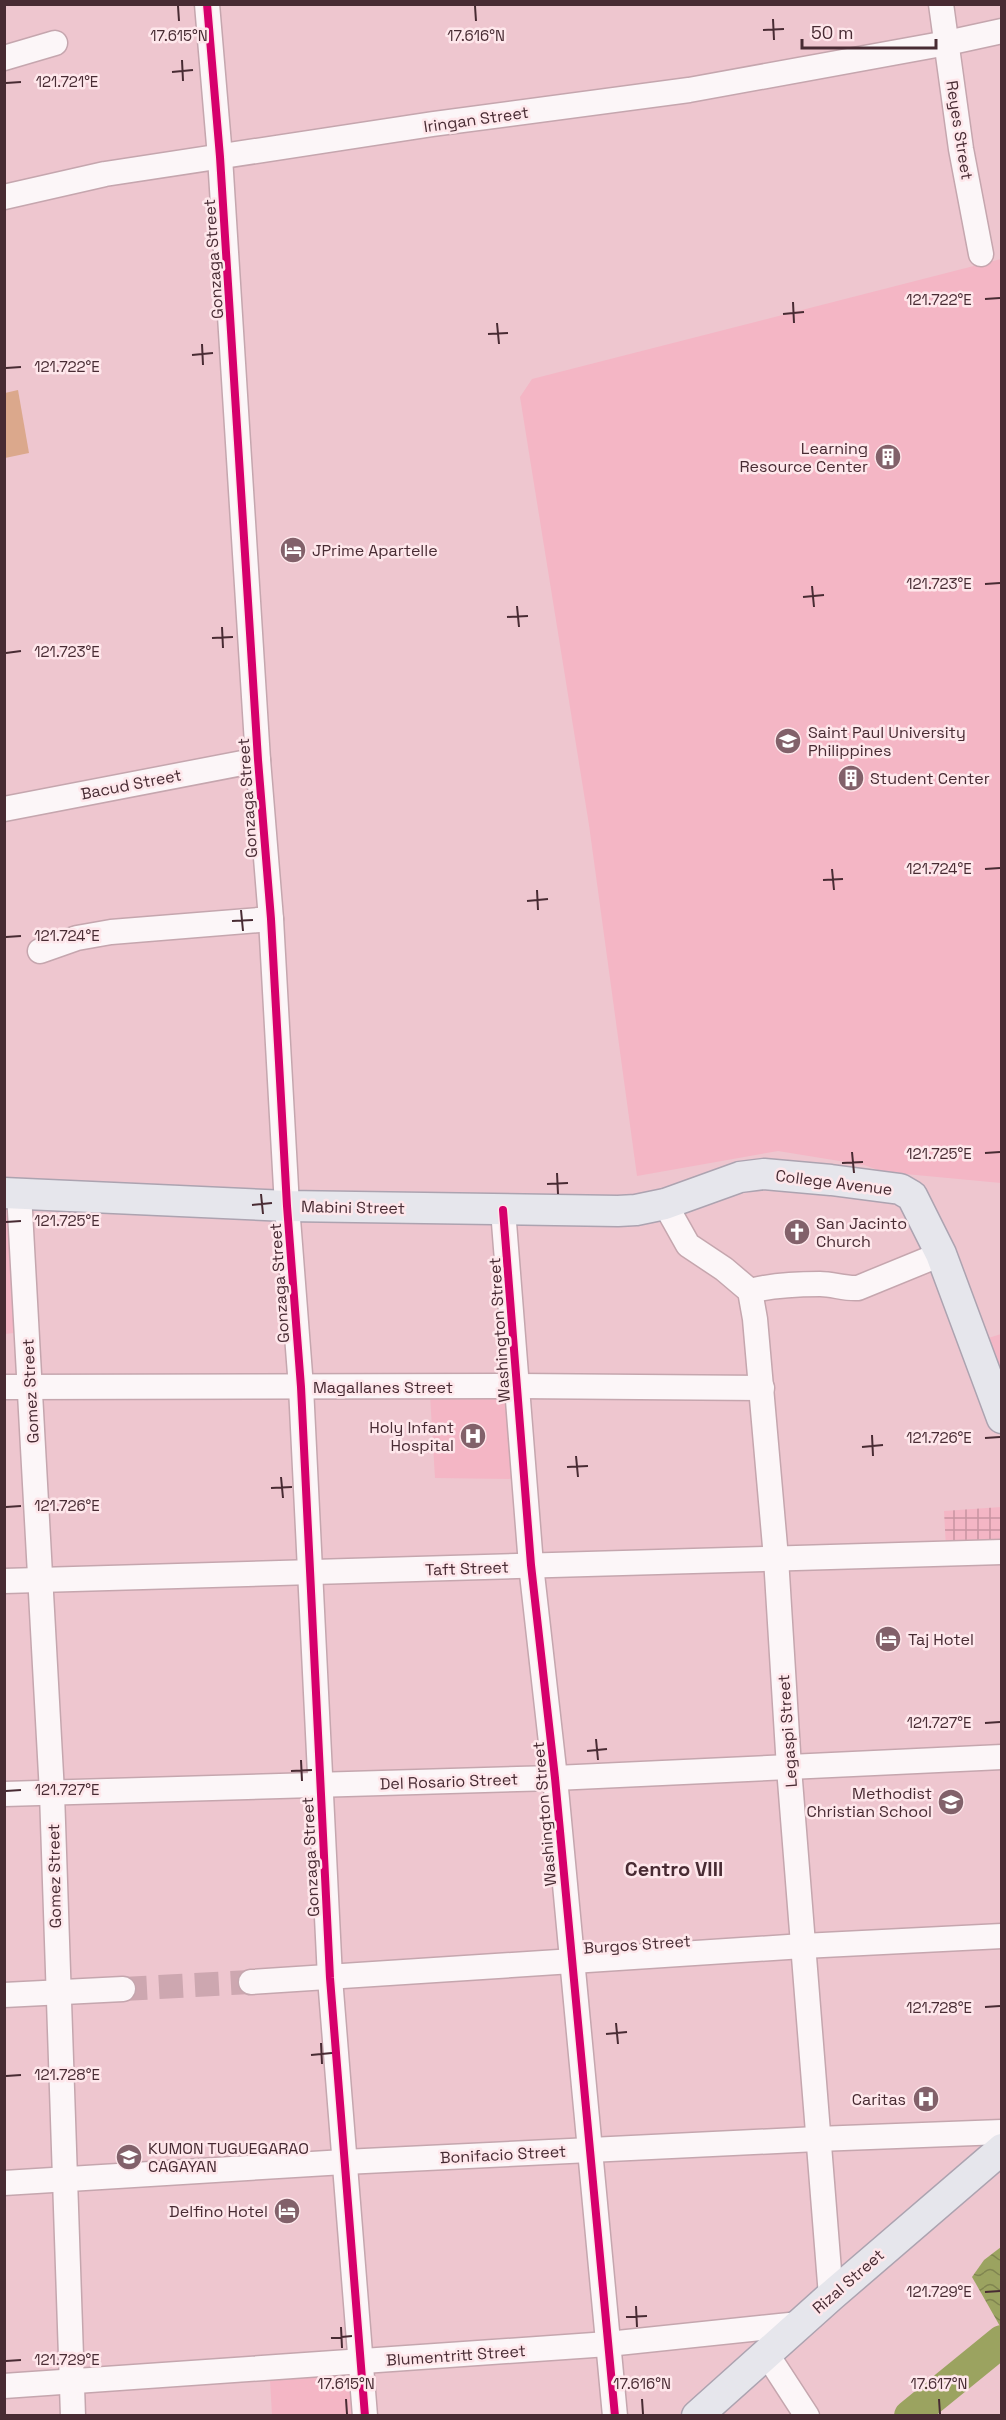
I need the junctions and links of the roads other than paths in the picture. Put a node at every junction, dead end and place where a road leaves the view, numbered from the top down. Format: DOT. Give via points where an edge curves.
graph roads {
  1 [pos="207,4"];
  2 [pos="941,4"];
  3 [pos="1002,31"];
  4 [pos="55,43"];
  5 [pos="947,43"];
  6 [pos="4,58"];
  7 [pos="220,157"];
  8 [pos="4,197"];
  9 [pos="981,254"];
  10 [pos="258,760"];
  11 [pos="4,809"];
  12 [pos="271,919"];
  13 [pos="40,951"];
  14 [pos="12,1193"];
  15 [pos="664,1204"];
  16 [pos="287,1206"];
  17 [pos="503,1210"];
  18 [pos="941,1254"];
  19 [pos="750,1291"];
  20 [pos="517,1386"];
  21 [pos="4,1387"];
  22 [pos="30,1387"];
  23 [pos="301,1388"];
  24 [pos="762,1389"];
  25 [pos="1002,1418"];
  26 [pos="1002,1552"];
  27 [pos="776,1558"];
  28 [pos="531,1565"];
  29 [pos="310,1573"];
  30 [pos="4,1581"];
  31 [pos="39,1581"];
  32 [pos="1002,1756"];
  33 [pos="789,1768"];
  34 [pos="555,1778"];
  35 [pos="320,1785"];
  36 [pos="52,1793"];
  37 [pos="4,1794"];
  38 [pos="1002,1936"];
  39 [pos="803,1946"];
  40 [pos="571,1962"];
  41 [pos="330,1978"];
  42 [pos="251,1982"];
  43 [pos="123,1989"];
  44 [pos="57,1993"];
  45 [pos="4,1995"];
  46 [pos="1002,2132"];
  47 [pos="818,2139"];
  48 [pos="1002,2149"];
  49 [pos="589,2150"];
  50 [pos="344,2162"];
  51 [pos="64,2179"];
  52 [pos="4,2182"];
  53 [pos="831,2295"];
  54 [pos="799,2324"];
  55 [pos="608,2344"];
  56 [pos="766,2353"];
  57 [pos="360,2362"];
  58 [pos="72,2382"];
  59 [pos="4,2386"];
  60 [pos="73,2415"];
  61 [pos="364,2415"];
  62 [pos="615,2415"];
  63 [pos="697,2415"];
  64 [pos="807,2415"];
  1 -- 7 [label="street, Gonzaga Street"];
  2 -- 5 [label="street, Reyes Street"];
  3 -- 5 [label="street, Iringan Street"];
  4 -- 6 [label="street"];
  5 -- 7 [label="street, Iringan Street" via="689,90"];
  5 -- 9 [label="street, Reyes Street" via="961,149"];
  7 -- 8 [label="street, Iringan Street" via="105,174"];
  7 -- 10 [label="street, Gonzaga Street"];
  10 -- 11 [label="street, Bacud Street"];
  10 -- 12 [label="street, Gonzaga Street"];
  12 -- 13 [label="street" via="111,932"];
  12 -- 16 [label="street, Gonzaga Street"];
  14 -- 16 [label="main road, Mabini Street"];
  14 -- 22 [label="street, Gomez Street"];
  15 -- 17 [label="main road, Mabini Street" via="627,1211"];
  15 -- 18 [label="main road, College Avenue" via="740,1177 764,1174 900,1189 912,1196"];
  15 -- 19 [label="street" via="688,1245"];
  16 -- 17 [label="main road, Mabini Street"];
  16 -- 23 [label="street, Gonzaga Street"];
  17 -- 20 [label="street, Washington Street"];
  18 -- 19 [label="street" via="858,1288 823,1284 770,1286"];
  18 -- 25 [label="main road, College Avenue"];
  19 -- 24 [label="street, Legaspi Street"];
  20 -- 23 [label="street, Magallanes Street"];
  20 -- 24 [label="street, Magallanes Street"];
  20 -- 28 [label="street, Washington Street"];
  21 -- 22 [label="street, Magallanes Street"];
  22 -- 23 [label="street, Magallanes Street"];
  22 -- 31 [label="street, Gomez Street"];
  23 -- 29 [label="street, Gonzaga Street"];
  24 -- 27 [label="street, Legaspi Street"];
  26 -- 27 [label="street, Taft Street"];
  27 -- 28 [label="street, Taft Street"];
  27 -- 33 [label="street, Legaspi Street"];
  28 -- 29 [label="street, Taft Street"];
  28 -- 34 [label="street, Washington Street"];
  29 -- 31 [label="street, Taft Street"];
  29 -- 35 [label="street, Gonzaga Street"];
  30 -- 31 [label="street, Taft Street"];
  31 -- 36 [label="street, Gomez Street"];
  32 -- 33 [label="street, Del Rosario Street"];
  33 -- 34 [label="street, Del Rosario Street"];
  33 -- 39 [label="street, Legaspi Street"];
  34 -- 35 [label="street, Del Rosario Street"];
  34 -- 40 [label="street, Washington Street"];
  35 -- 36 [label="street, Del Rosario Street"];
  35 -- 41 [label="street, Gonzaga Street"];
  36 -- 37 [label="street, Del Rosario Street"];
  36 -- 44 [label="street, Gomez Street"];
  38 -- 39 [label="street, Burgos Street"];
  39 -- 40 [label="street, Burgos Street"];
  39 -- 47 [label="street, Legaspi Street"];
  40 -- 41 [label="street, Burgos Street"];
  40 -- 49 [label="street, Washington Street"];
  41 -- 42 [label="street, Burgos Street"];
  41 -- 50 [label="street, Gonzaga Street"];
  43 -- 44 [label="street"];
  44 -- 45 [label="street"];
  44 -- 51 [label="street, Gomez Street"];
  46 -- 47 [label="street, Bonifacio Street"];
  47 -- 49 [label="street, Bonifacio Street"];
  47 -- 53 [label="street, Legaspi Street"];
  48 -- 53 [label="main road, Rizal Street"];
  49 -- 50 [label="street, Bonifacio Street"];
  49 -- 55 [label="street, Washington Street"];
  50 -- 51 [label="street, Bonifacio Street"];
  50 -- 57 [label="street, Gonzaga Street"];
  51 -- 52 [label="street, Bonifacio Street"];
  51 -- 58 [label="street, Gomez Street"];
  53 -- 54 [label="main road, Rizal Street"];
  54 -- 55 [label="street, Blumentritt Street"];
  54 -- 56 [label="main road, Rizal Street"];
  55 -- 57 [label="street, Blumentritt Street"];
  55 -- 62 [label="street, Washington Street"];
  56 -- 63 [label="main road, Rizal Street"];
  56 -- 64 [label="street"];
  57 -- 58 [label="street, Blumentritt Street"];
  57 -- 61 [label="street, Gonzaga Street"];
  58 -- 59 [label="street, Blumentritt Street"];
  58 -- 60 [label="street, Gomez Street"];
}
